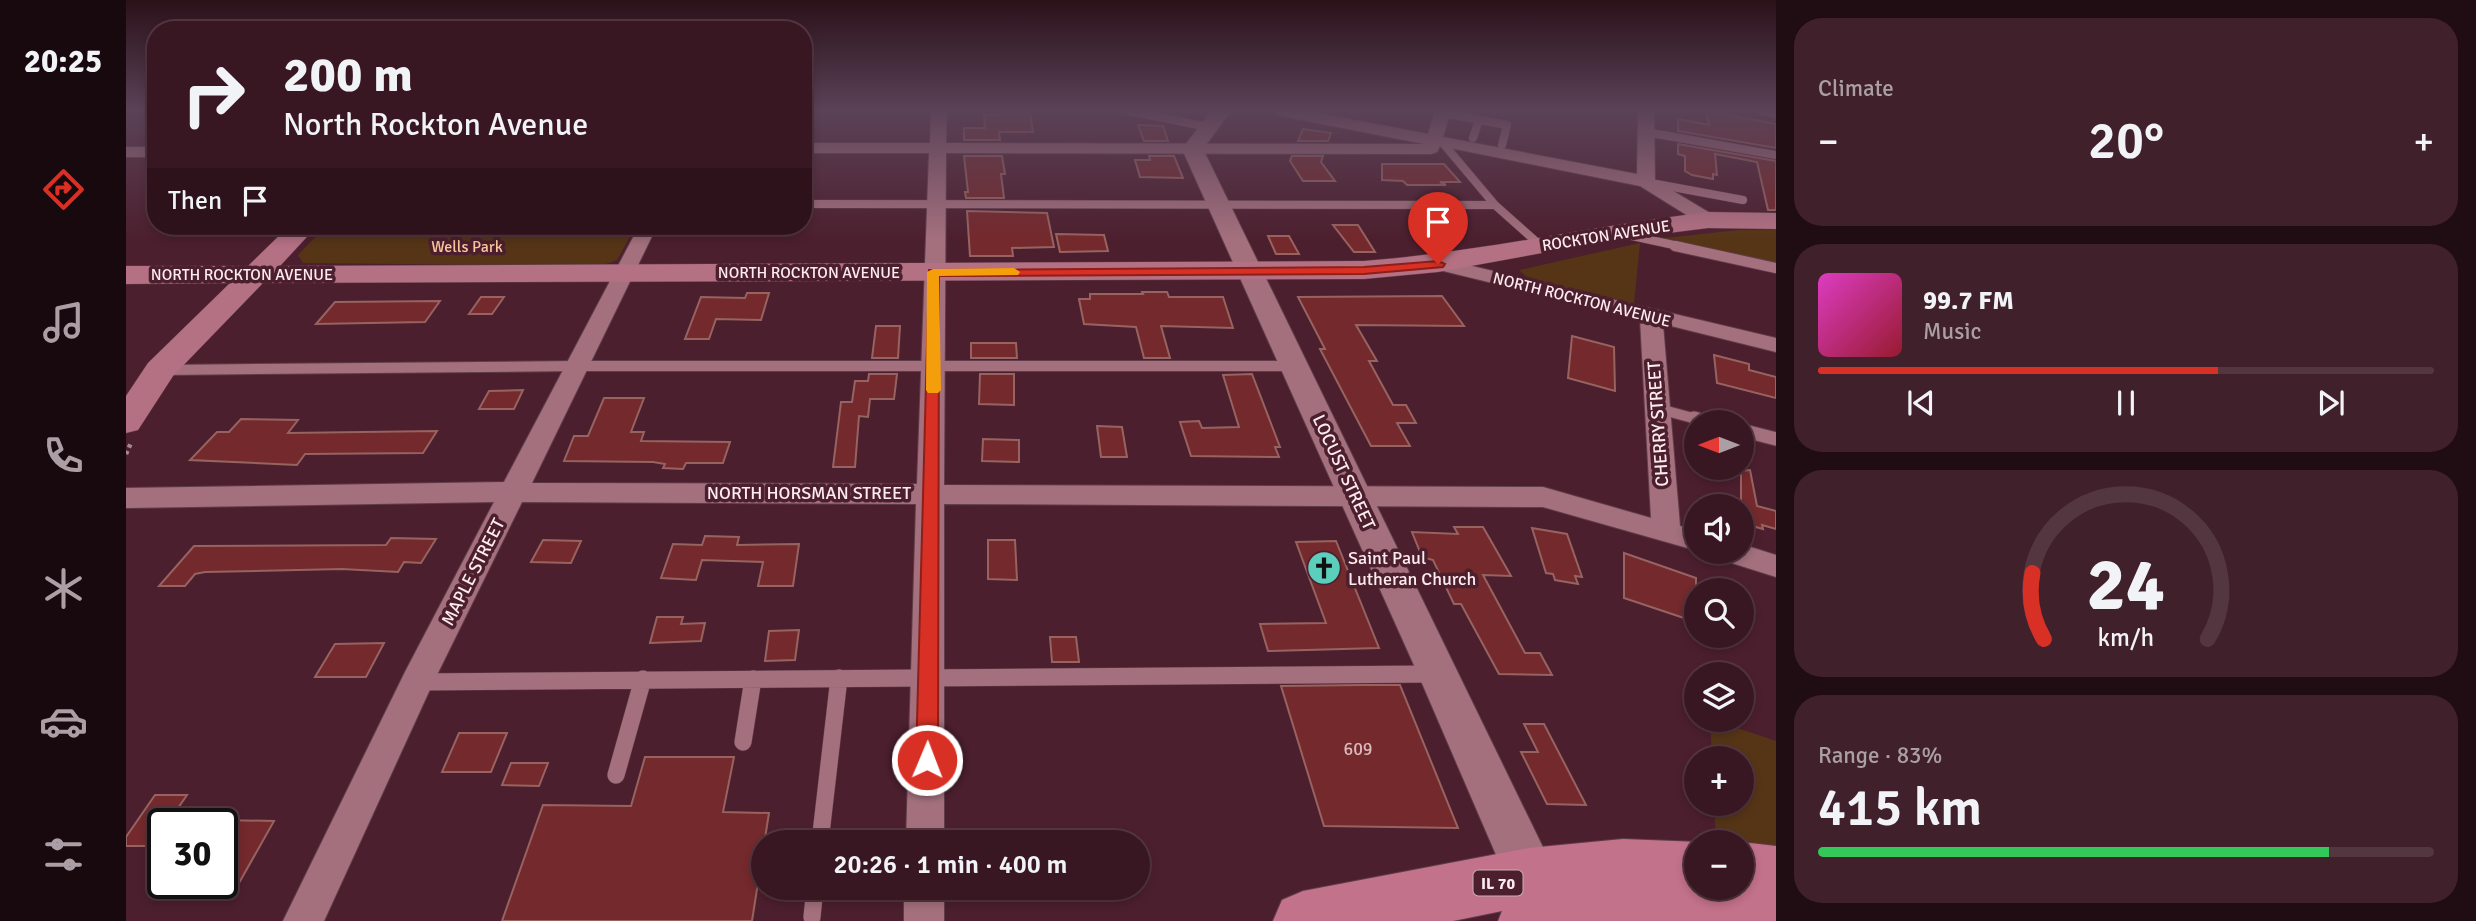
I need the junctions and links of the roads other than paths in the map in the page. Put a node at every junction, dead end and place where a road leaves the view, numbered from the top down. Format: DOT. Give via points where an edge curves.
graph roads {
  1 [pos="937,154"];
  2 [pos="1210,154"];
  3 [pos="1450,154"];
  4 [pos="1508,154"];
  5 [pos="1646,154"];
  6 [pos="1646,182"];
  7 [pos="1743,200"];
  8 [pos="812,204"];
  9 [pos="937,205"];
  10 [pos="1217,205"];
  11 [pos="1495,205"];
  12 [pos="1708,220"];
  13 [pos="1776,221"];
  14 [pos="1613,232"];
  15 [pos="279,235"];
  16 [pos="295,235"];
  17 [pos="644,235"];
  18 [pos="1539,245"];
  19 [pos="1438,264"];
  20 [pos="1776,268"];
  21 [pos="625,272"];
  22 [pos="933,272"];
  23 [pos="1249,272"];
  24 [pos="131,275"];
  25 [pos="256,275"];
  26 [pos="1651,316"];
  27 [pos="1776,345"];
  28 [pos="934,365"];
  29 [pos="575,366"];
  30 [pos="1294,366"];
  31 [pos="160,370"];
  32 [pos="1656,408"];
  33 [pos="1684,416"];
  34 [pos="126,422"];
  35 [pos="1754,433"];
  36 [pos="1776,439"];
  37 [pos="513,492"];
  38 [pos="931,493"];
  39 [pos="1354,494"];
  40 [pos="126,498"];
  41 [pos="1666,531"];
  42 [pos="1684,537"];
  43 [pos="1754,559"];
  44 [pos="1776,566"];
  45 [pos="1439,674"];
  46 [pos="929,677"];
  47 [pos="753,678"];
  48 [pos="839,678"];
  49 [pos="643,680"];
  50 [pos="417,682"];
  51 [pos="743,742"];
  52 [pos="615,775"];
  53 [pos="821,830"];
  54 [pos="925,830"];
  55 [pos="1684,869"];
  56 [pos="1754,872"];
  57 [pos="1776,875"];
  58 [pos="814,900"];
  59 [pos="924,900"];
  60 [pos="1536,905"];
  61 [pos="1776,914"];
  62 [pos="812,917"];
  63 [pos="303,921"];
  64 [pos="924,921"];
  65 [pos="1303,921"];
  1 -- 9 [label="street"];
  2 -- 10 [label="street, LOCUST STREET"];
  3 -- 11 [label="lane"];
  4 -- 6 [label="street"];
  5 -- 6 [label="street"];
  6 -- 7 [label="lane"];
  6 -- 12 [label="street"];
  8 -- 9 [label="lane"];
  9 -- 10 [label="lane"];
  9 -- 22 [label="street"];
  10 -- 11 [label="lane"];
  10 -- 23 [label="street, LOCUST STREET"];
  11 -- 18 [label="lane"];
  12 -- 13 [label="main road, ROCKTON AVENUE"];
  12 -- 14 [label="main road, ROCKTON AVENUE"];
  14 -- 18 [label="main road, ROCKTON AVENUE"];
  14 -- 20 [label="lane"];
  15 -- 24 [label="main road" via="200,267"];
  16 -- 25 [label="main road"];
  17 -- 21 [label="street, MAPLE STREET"];
  18 -- 19 [label="main road, ROCKTON AVENUE"];
  19 -- 23 [label="main road, NORTH ROCKTON AVENUE"];
  19 -- 26 [label="street, NORTH ROCKTON AVENUE"];
  21 -- 22 [label="main road, NORTH ROCKTON AVENUE"];
  21 -- 25 [label="main road, NORTH ROCKTON AVENUE"];
  21 -- 29 [label="street, MAPLE STREET"];
  22 -- 23 [label="main road, NORTH ROCKTON AVENUE"];
  22 -- 28 [label="street"];
  23 -- 30 [label="street, LOCUST STREET"];
  24 -- 25 [label="main road, NORTH ROCKTON AVENUE"];
  25 -- 31 [label="main road"];
  26 -- 27 [label="street, NORTH ROCKTON AVENUE"];
  26 -- 32 [label="street, CHERRY STREET"];
  28 -- 29 [label="lane"];
  28 -- 30 [label="lane"];
  28 -- 38 [label="street"];
  29 -- 31 [label="lane"];
  29 -- 37 [label="street, MAPLE STREET"];
  30 -- 39 [label="street, LOCUST STREET"];
  31 -- 34 [label="main road"];
  32 -- 33 [label="lane"];
  32 -- 41 [label="street, CHERRY STREET"];
  35 -- 36 [label="lane"];
  37 -- 38 [label="street, NORTH HORSMAN STREET"];
  37 -- 40 [label="street, NORTH HORSMAN STREET"];
  37 -- 50 [label="street, MAPLE STREET"];
  38 -- 39 [label="street, NORTH HORSMAN STREET"];
  38 -- 46 [label="street"];
  39 -- 41 [label="street, NORTH HORSMAN STREET" via="1543,497"];
  39 -- 45 [label="street, LOCUST STREET"];
  41 -- 42 [label="street, NORTH HORSMAN STREET"];
  43 -- 44 [label="street"];
  45 -- 46 [label="lane"];
  45 -- 60 [label="street, LOCUST STREET"];
  46 -- 48 [label="lane"];
  46 -- 54 [label="street"];
  47 -- 48 [label="lane"];
  47 -- 49 [label="lane"];
  47 -- 51 [label="lane"];
  48 -- 53 [label="lane"];
  49 -- 50 [label="lane"];
  49 -- 52 [label="lane"];
  50 -- 63 [label="street, MAPLE STREET"];
  55 -- 60 [label="main road, IL 70" via="1623,868"];
  56 -- 57 [label="main road"];
  58 -- 62 [label="lane"];
  59 -- 64 [label="street"];
  60 -- 61 [label="main road, IL 70" via="1711,908"];
  60 -- 65 [label="main road, IL 70"];
}
